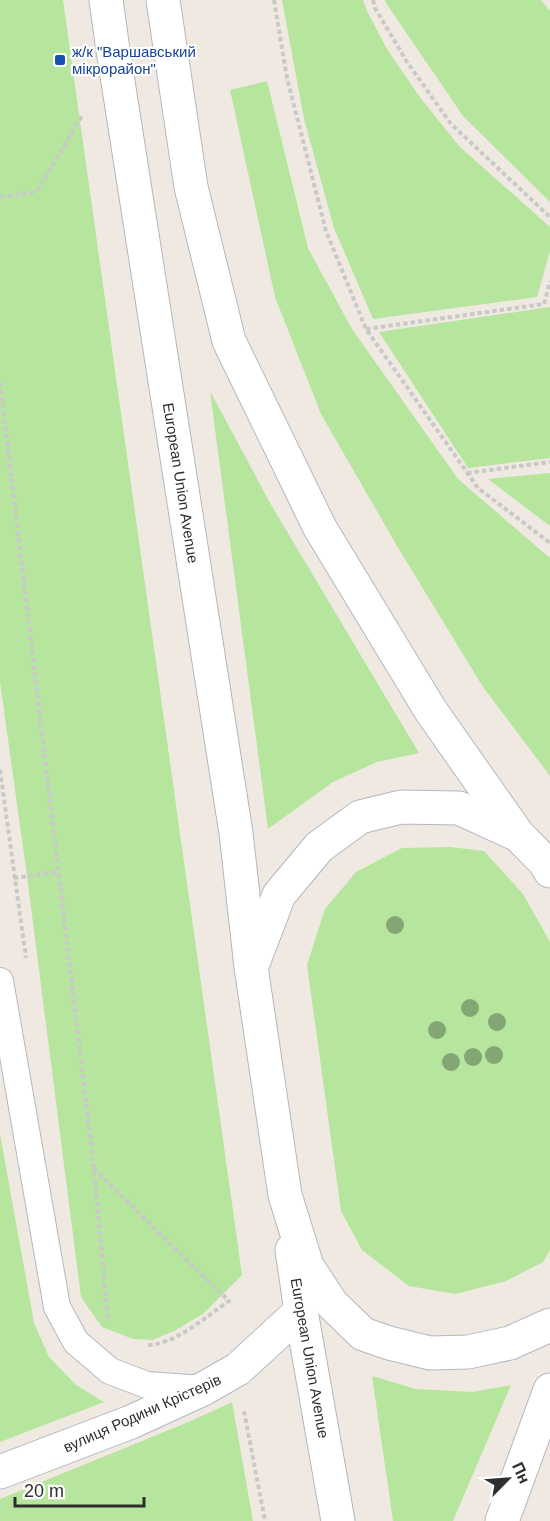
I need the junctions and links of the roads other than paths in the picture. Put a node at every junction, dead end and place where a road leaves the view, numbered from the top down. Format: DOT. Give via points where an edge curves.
graph roads {
  1 [pos="106,0"];
  2 [pos="163,0"];
  3 [pos="518,835"];
  4 [pos="548,866"];
  5 [pos="251,967"];
  6 [pos="1,993"];
  7 [pos="285,1195"];
  8 [pos="301,1311"];
  9 [pos="550,1324"];
  10 [pos="202,1389"];
  11 [pos="550,1390"];
  12 [pos="0,1473"];
  13 [pos="338,1521"];
  14 [pos="502,1521"];
  1 -- 5 [label="main road, European Union Avenue" via="236,833"];
  2 -- 3 [label="main road" via="191,187 229,341 320,528 430,711"];
  3 -- 4 [label="main road"];
  3 -- 5 [label="main road" via="459,808 401,807 360,817 319,847 279,895"];
  5 -- 7 [label="main road, European Union Avenue"];
  6 -- 10 [label="lane" via="57,1307 76,1342 110,1371 147,1385"];
  7 -- 8 [label="main road, European Union Avenue"];
  7 -- 9 [label="main road" via="307,1266 332,1304 363,1334 430,1353 468,1352 510,1343"];
  8 -- 10 [label="main road, вулиця Родини Крістерів" via="238,1369"];
  8 -- 13 [label="main road, European Union Avenue"];
  10 -- 12 [label="main road, вулиця Родини Крістерів" via="131,1422"];
  11 -- 14 [label="main road"];
}
